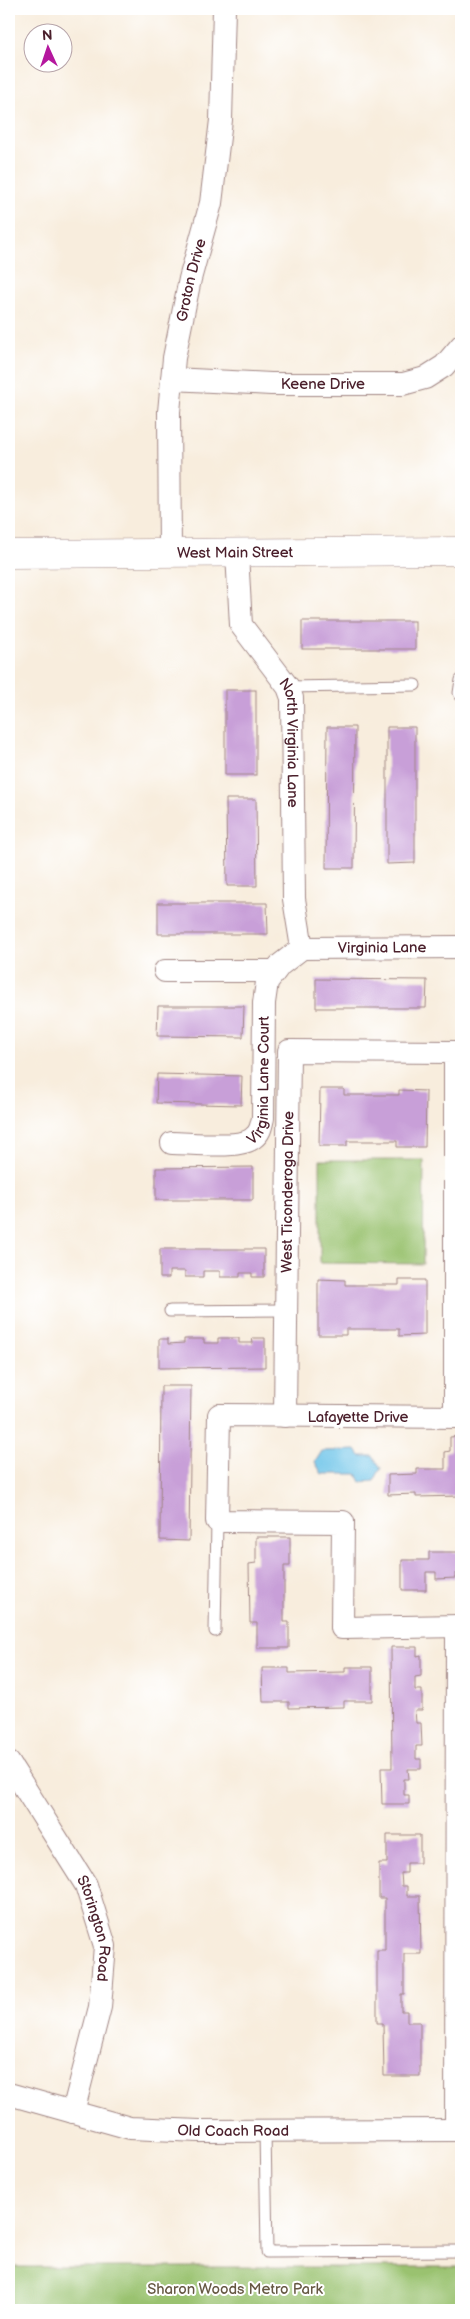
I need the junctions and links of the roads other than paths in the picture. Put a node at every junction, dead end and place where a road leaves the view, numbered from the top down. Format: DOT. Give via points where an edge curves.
graph roads {
  1 [pos="224,9"];
  2 [pos="461,346"];
  3 [pos="172,379"];
  4 [pos="461,551"];
  5 [pos="170,553"];
  6 [pos="9,554"];
  7 [pos="237,554"];
  8 [pos="461,680"];
  9 [pos="415,685"];
  10 [pos="288,687"];
  11 [pos="461,696"];
  12 [pos="302,948"];
  13 [pos="461,948"];
  14 [pos="165,971"];
  15 [pos="275,971"];
  16 [pos="172,1143"];
  17 [pos="458,1303"];
  18 [pos="286,1310"];
  19 [pos="170,1311"];
  20 [pos="285,1416"];
  21 [pos="458,1417"];
  22 [pos="217,1521"];
  23 [pos="459,1626"];
  24 [pos="215,1631"];
  25 [pos="9,1763"];
  26 [pos="9,2094"];
  27 [pos="73,2112"];
  28 [pos="458,2130"];
  29 [pos="265,2131"];
  30 [pos="461,2251"];
  1 -- 3 [label="street, Groton Drive" via="222,120 211,203 190,279"];
  2 -- 3 [label="street, Keene Drive" via="444,366 425,378 403,384 270,384"];
  3 -- 5 [label="street, Groton Drive"];
  4 -- 7 [label="main road, West Main Street"];
  5 -- 6 [label="main road, West Main Street"];
  5 -- 7 [label="main road, West Main Street"];
  7 -- 10 [label="street, North Virginia Lane" via="241,625"];
  8 -- 11 [label="lane"];
  9 -- 10 [label="lane"];
  10 -- 12 [label="street, North Virginia Lane" via="292,698 294,899"];
  12 -- 13 [label="street, Virginia Lane"];
  12 -- 15 [label="street, Virginia Lane Court"];
  14 -- 15 [label="street"];
  15 -- 16 [label="street, Virginia Lane Court" via="267,982 264,1003 263,1118 260,1131 252,1140 239,1143"];
  17 -- 18 [label="street, West Ticonderoga Drive" via="455,1052 289,1051"];
  17 -- 21 [label="street"];
  18 -- 19 [label="lane"];
  18 -- 20 [label="street, West Ticonderoga Drive"];
  20 -- 21 [label="street, Lafayette Drive"];
  20 -- 22 [label="street, Lafayette Drive" via="219,1415"];
  22 -- 23 [label="street" via="343,1522 342,1628"];
  22 -- 24 [label="lane"];
  23 -- 28 [label="street"];
  25 -- 27 [label="street, Storington Road" via="86,1885 104,1946 100,2007"];
  26 -- 27 [label="street, Old Coach Road"];
  27 -- 29 [label="street, Old Coach Road" via="130,2128"];
  28 -- 29 [label="street, Old Coach Road"];
  29 -- 30 [label="lane" via="267,2252"];
}
